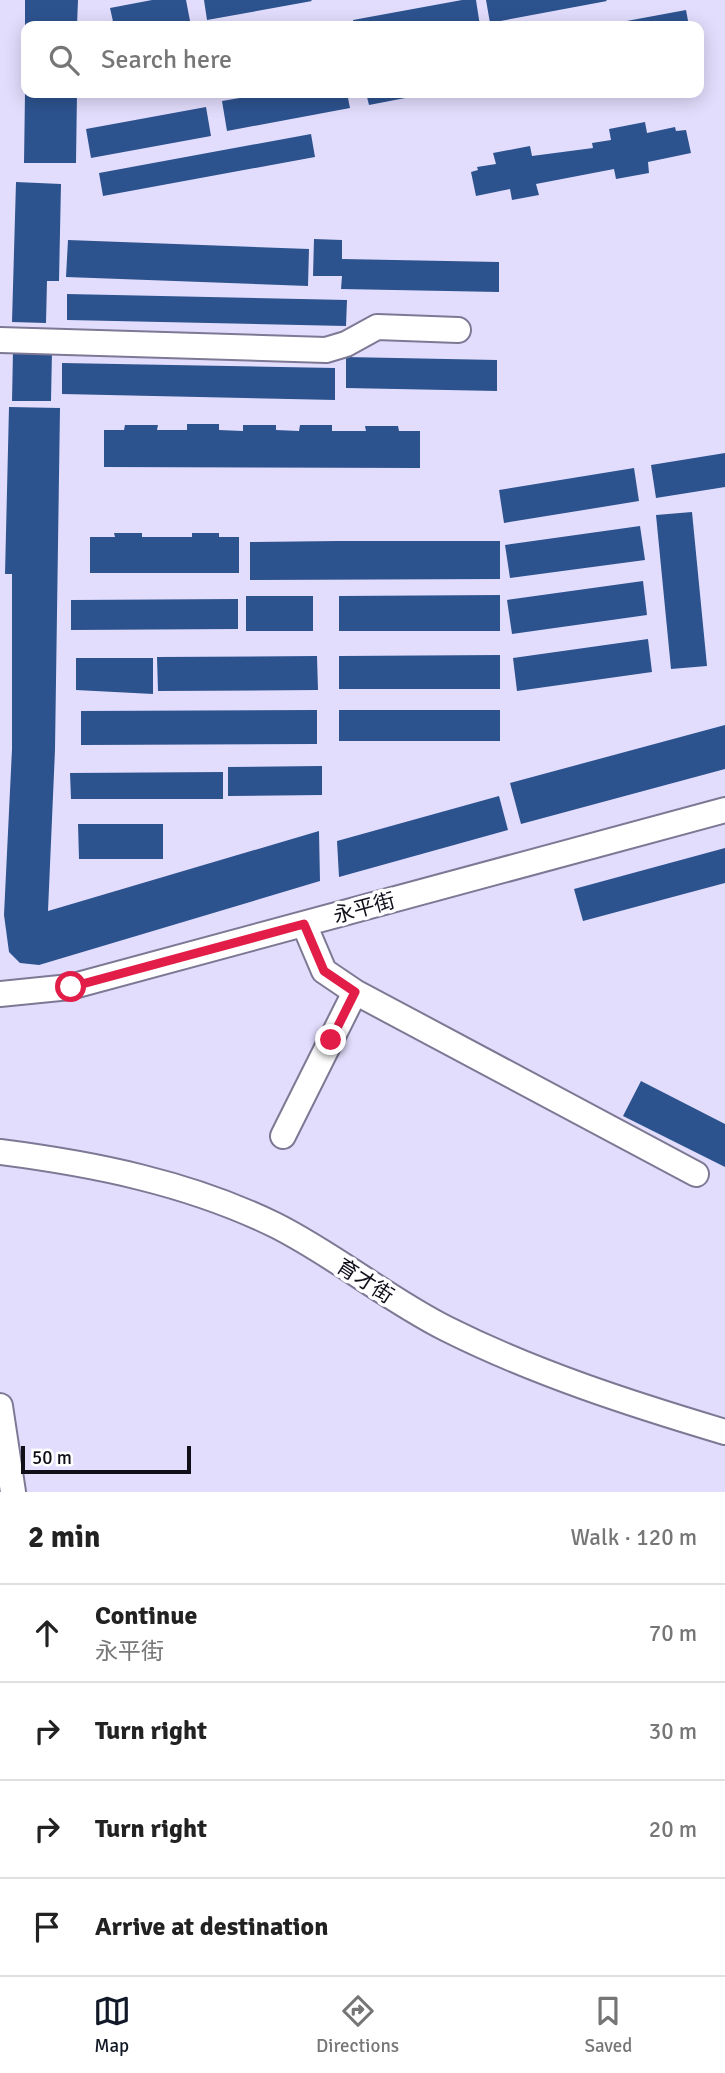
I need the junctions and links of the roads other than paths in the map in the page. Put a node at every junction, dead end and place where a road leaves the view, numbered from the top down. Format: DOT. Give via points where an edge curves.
graph roads {
  1 [pos="458,330"];
  2 [pos="0,340"];
  3 [pos="725,810"];
  4 [pos="304,924"];
  5 [pos="355,992"];
  6 [pos="0,994"];
  7 [pos="284,1136"];
  8 [pos="0,1152"];
  9 [pos="696,1174"];
  10 [pos="0,1406"];
  11 [pos="725,1432"];
  12 [pos="13,1492"];
  1 -- 2 [label="street" via="377,327 326,350"];
  3 -- 4 [label="street, 永平街"];
  4 -- 5 [label="street" via="324,971"];
  4 -- 6 [label="street, 永平街" via="71,987"];
  5 -- 7 [label="street"];
  5 -- 9 [label="street"];
  8 -- 11 [label="street, 育才街" via="96,1167 208,1196 277,1226 408,1308 509,1359"];
  10 -- 12 [label="street"];
}
